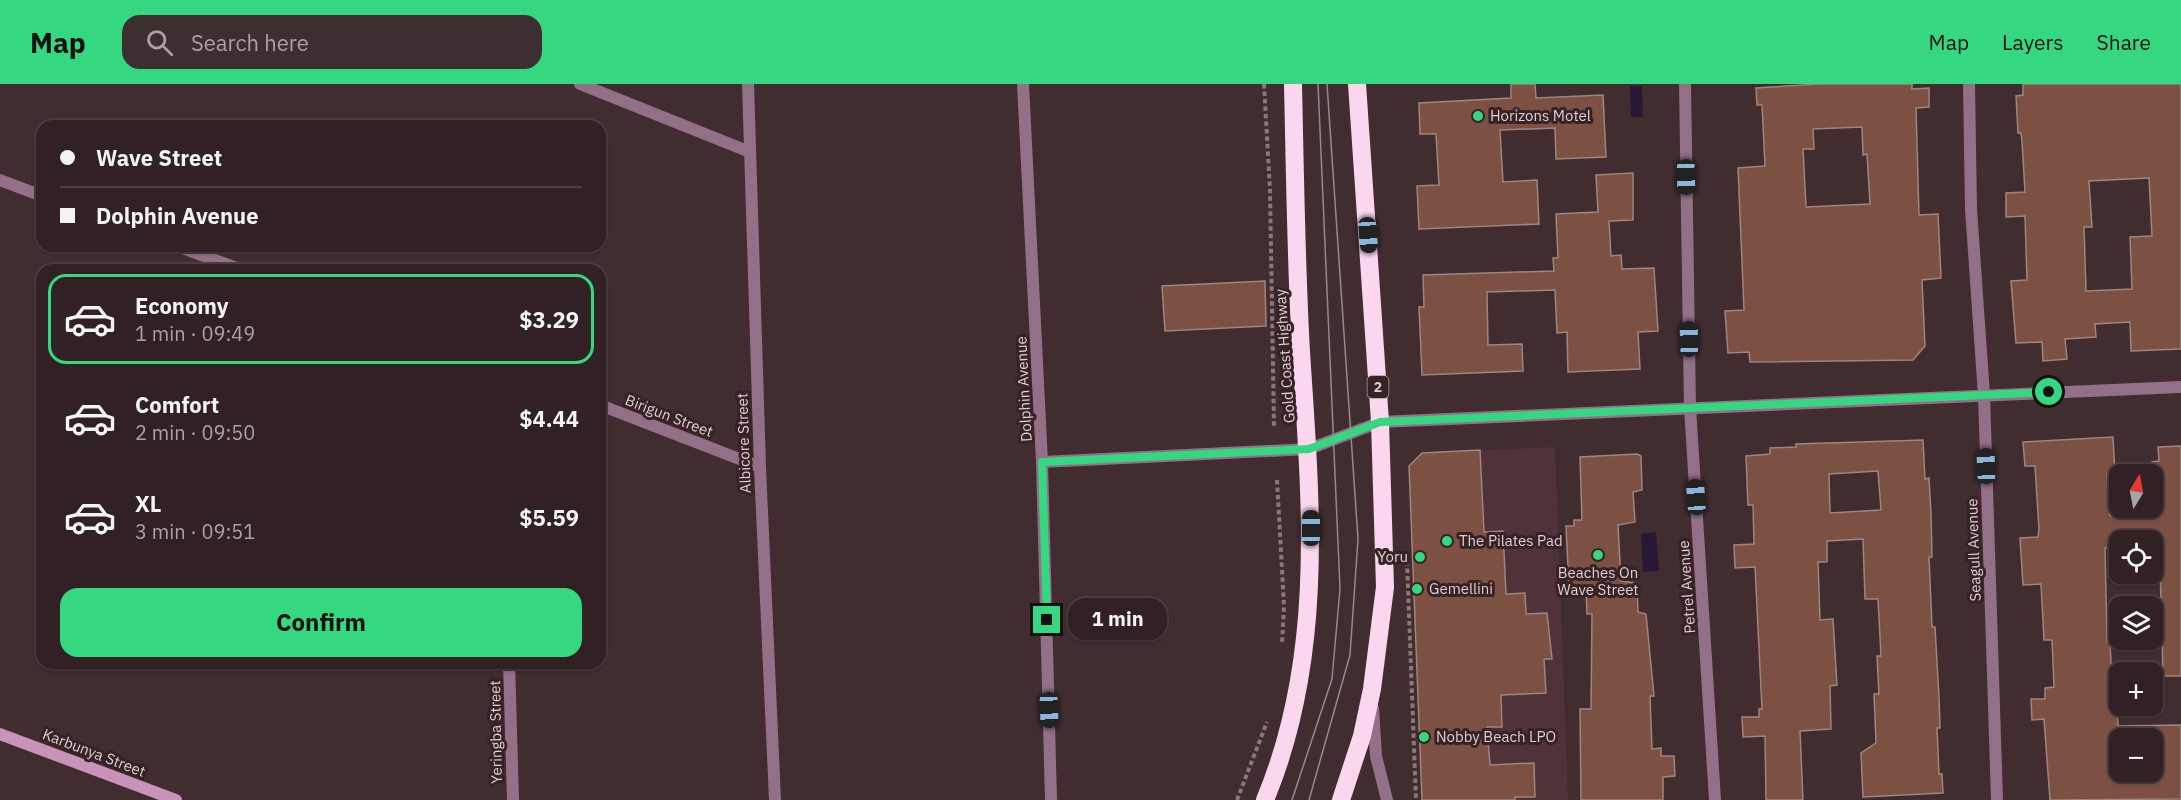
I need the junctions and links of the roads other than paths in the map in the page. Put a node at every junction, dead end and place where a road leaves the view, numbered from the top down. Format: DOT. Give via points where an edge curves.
graph roads {
  1 [pos="580,84"];
  2 [pos="748,84"];
  3 [pos="1023,84"];
  4 [pos="1293,84"];
  5 [pos="1357,84"];
  6 [pos="1685,84"];
  7 [pos="1970,84"];
  8 [pos="750,152"];
  9 [pos="0,180"];
  10 [pos="36,194"];
  11 [pos="193,252"];
  12 [pos="226,264"];
  13 [pos="2181,387"];
  14 [pos="1984,395"];
  15 [pos="606,407"];
  16 [pos="1690,408"];
  17 [pos="1380,422"];
  18 [pos="1309,449"];
  19 [pos="1042,462"];
  20 [pos="760,467"];
  21 [pos="509,669"];
  22 [pos="1372,689"];
  23 [pos="0,734"];
  24 [pos="176,800"];
  25 [pos="513,800"];
  26 [pos="775,800"];
  27 [pos="1051,800"];
  28 [pos="1265,800"];
  29 [pos="1341,800"];
  30 [pos="1387,800"];
  31 [pos="1715,800"];
  32 [pos="1997,800"];
  1 -- 8 [label="street"];
  2 -- 8 [label="street, Albicore Street"];
  3 -- 19 [label="street, Dolphin Avenue"];
  4 -- 18 [label="highway, Gold Coast Highway" via="1301,341"];
  5 -- 17 [label="highway, 2"];
  6 -- 16 [label="street, Petrel Avenue"];
  7 -- 14 [label="street, Seagull Avenue" via="1971,209"];
  8 -- 20 [label="street, Albicore Street"];
  9 -- 10 [label="street"];
  11 -- 12 [label="street"];
  13 -- 14 [label="street"];
  14 -- 16 [label="street"];
  14 -- 32 [label="street, Seagull Avenue"];
  15 -- 20 [label="street, Birigun Street"];
  16 -- 17 [label="street"];
  16 -- 31 [label="street, Petrel Avenue"];
  17 -- 18 [label="street"];
  17 -- 22 [label="highway, 2" via="1385,587"];
  18 -- 19 [label="street"];
  18 -- 28 [label="highway, Gold Coast Highway" via="1312,548 1307,631 1285,748"];
  19 -- 27 [label="street, Dolphin Avenue"];
  20 -- 26 [label="street, Albicore Street"];
  21 -- 25 [label="street, Yeringba Street"];
  22 -- 29 [label="highway, 2" via="1362,736"];
  22 -- 30 [label="street" via="1376,756"];
  23 -- 24 [label="street, Karbunya Street"];
}
